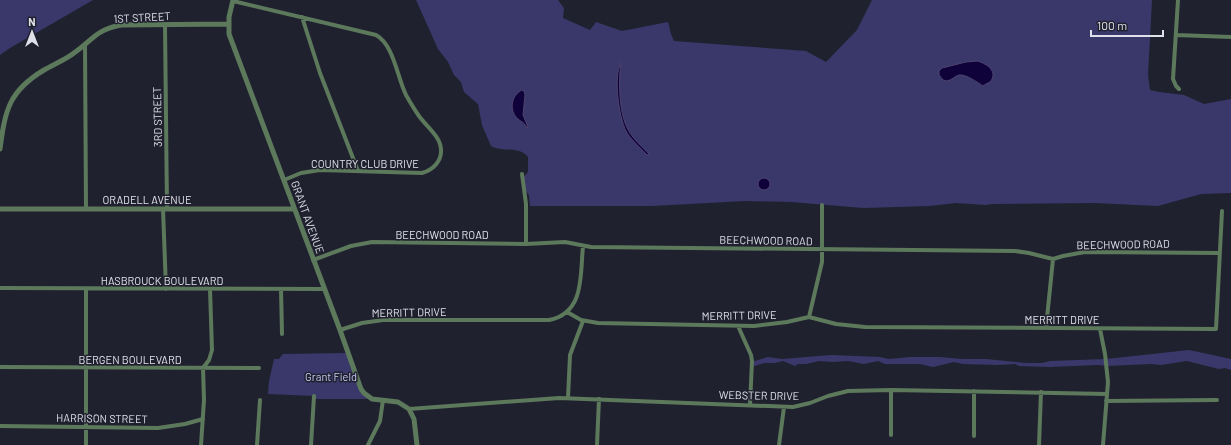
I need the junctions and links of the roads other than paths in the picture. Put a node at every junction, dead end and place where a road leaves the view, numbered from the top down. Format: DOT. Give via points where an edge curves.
graph roads {
  1 [pos="233,0"];
  2 [pos="1178,0"];
  3 [pos="302,17"];
  4 [pos="229,24"];
  5 [pos="164,25"];
  6 [pos="1176,35"];
  7 [pos="1231,38"];
  8 [pos="85,45"];
  9 [pos="1179,89"];
  10 [pos="0,149"];
  11 [pos="358,171"];
  12 [pos="522,174"];
  13 [pos="284,180"];
  14 [pos="822,205"];
  15 [pos="0,209"];
  16 [pos="86,209"];
  17 [pos="165,209"];
  18 [pos="294,209"];
  19 [pos="1222,210"];
  20 [pos="526,244"];
  21 [pos="583,246"];
  22 [pos="822,249"];
  23 [pos="1220,253"];
  24 [pos="312,260"];
  25 [pos="1053,260"];
  26 [pos="0,288"];
  27 [pos="86,289"];
  28 [pos="166,289"];
  29 [pos="210,289"];
  30 [pos="282,289"];
  31 [pos="324,289"];
  32 [pos="567,312"];
  33 [pos="809,317"];
  34 [pos="583,321"];
  35 [pos="738,326"];
  36 [pos="1046,328"];
  37 [pos="1100,329"];
  38 [pos="340,330"];
  39 [pos="282,334"];
  40 [pos="0,367"];
  41 [pos="85,368"];
  42 [pos="203,368"];
  43 [pos="259,368"];
  44 [pos="891,390"];
  45 [pos="974,391"];
  46 [pos="1041,392"];
  47 [pos="1107,394"];
  48 [pos="314,396"];
  49 [pos="568,398"];
  50 [pos="599,399"];
  51 [pos="260,400"];
  52 [pos="382,400"];
  53 [pos="1217,400"];
  54 [pos="1106,402"];
  55 [pos="750,405"];
  56 [pos="784,407"];
  57 [pos="409,409"];
  58 [pos="203,419"];
  59 [pos="0,426"];
  60 [pos="86,427"];
  61 [pos="891,435"];
  62 [pos="974,436"];
  63 [pos="86,445"];
  64 [pos="201,445"];
  65 [pos="257,445"];
  66 [pos="311,445"];
  67 [pos="368,445"];
  68 [pos="417,445"];
  69 [pos="597,445"];
  70 [pos="779,445"];
  71 [pos="1039,445"];
  72 [pos="1103,445"];
  1 -- 3 [label="street, COUNTRY CLUB DRIVE"];
  1 -- 4 [label="street, GRANT AVENUE"];
  2 -- 6 [label="street"];
  3 -- 11 [label="street" via="320,73"];
  3 -- 11 [label="street, COUNTRY CLUB DRIVE" via="376,35 382,39 388,46 402,87 412,106 440,143 440,158 434,167 427,171"];
  4 -- 5 [label="street, 1ST STREET"];
  4 -- 13 [label="street, GRANT AVENUE" via="229,34"];
  5 -- 8 [label="street, 1ST STREET" via="113,27 98,33"];
  5 -- 17 [label="street, 3RD STREET"];
  6 -- 7 [label="street"];
  6 -- 9 [label="street" via="1173,79"];
  8 -- 10 [label="street, 1ST STREET" via="32,78 18,90 5,116"];
  8 -- 16 [label="street"];
  11 -- 13 [label="street, COUNTRY CLUB DRIVE" via="310,171"];
  12 -- 20 [label="street" via="526,204"];
  13 -- 18 [label="street, GRANT AVENUE"];
  14 -- 22 [label="street"];
  15 -- 16 [label="street, ORADELL AVENUE"];
  16 -- 17 [label="street, ORADELL AVENUE"];
  17 -- 18 [label="street, ORADELL AVENUE"];
  17 -- 28 [label="street, 3RD STREET"];
  18 -- 24 [label="street, GRANT AVENUE"];
  19 -- 23 [label="street"];
  20 -- 21 [label="street, BEECHWOOD ROAD" via="565,242"];
  20 -- 24 [label="street, BEECHWOOD ROAD" via="372,242 351,246"];
  21 -- 22 [label="street, BEECHWOOD ROAD"];
  21 -- 32 [label="street" via="579,294"];
  22 -- 25 [label="street, BEECHWOOD ROAD" via="1015,251"];
  22 -- 33 [label="street" via="820,273"];
  23 -- 25 [label="street, BEECHWOOD ROAD" via="1085,252"];
  23 -- 37 [label="street, MERRITT DRIVE" via="1216,329"];
  24 -- 31 [label="street, GRANT AVENUE"];
  25 -- 36 [label="street"];
  26 -- 27 [label="street, HASBROUCK BOULEVARD"];
  27 -- 28 [label="street, HASBROUCK BOULEVARD"];
  27 -- 41 [label="street"];
  28 -- 29 [label="street, HASBROUCK BOULEVARD"];
  29 -- 30 [label="street, HASBROUCK BOULEVARD"];
  29 -- 42 [label="street" via="212,350"];
  30 -- 31 [label="street, HASBROUCK BOULEVARD"];
  30 -- 39 [label="street"];
  31 -- 38 [label="street, GRANT AVENUE"];
  32 -- 34 [label="street, MERRITT DRIVE"];
  32 -- 38 [label="street, MERRITT DRIVE" via="549,320 383,320"];
  33 -- 35 [label="street, MERRITT DRIVE" via="771,324"];
  33 -- 36 [label="street, MERRITT DRIVE" via="836,324 865,327"];
  34 -- 35 [label="street, MERRITT DRIVE"];
  34 -- 49 [label="street" via="570,355"];
  35 -- 55 [label="street" via="752,361"];
  36 -- 37 [label="street, MERRITT DRIVE"];
  37 -- 47 [label="street" via="1107,369"];
  38 -- 52 [label="street, GRANT AVENUE" via="361,389 372,399"];
  40 -- 41 [label="street, BERGEN BOULEVARD"];
  41 -- 42 [label="street, BERGEN BOULEVARD"];
  41 -- 60 [label="street"];
  42 -- 43 [label="street, BERGEN BOULEVARD"];
  42 -- 58 [label="street"];
  44 -- 45 [label="street, WEBSTER DRIVE"];
  44 -- 56 [label="street, WEBSTER DRIVE" via="848,391 802,406"];
  44 -- 61 [label="street"];
  45 -- 46 [label="street, WEBSTER DRIVE"];
  45 -- 62 [label="street"];
  46 -- 47 [label="street, WEBSTER DRIVE"];
  46 -- 71 [label="street"];
  47 -- 54 [label="street"];
  48 -- 66 [label="street"];
  49 -- 50 [label="street, WEBSTER DRIVE"];
  49 -- 57 [label="street, WEBSTER DRIVE" via="538,398"];
  50 -- 55 [label="street, WEBSTER DRIVE"];
  50 -- 69 [label="street"];
  51 -- 65 [label="street"];
  52 -- 57 [label="street, GRANT AVENUE" via="398,402"];
  52 -- 67 [label="street" via="380,421"];
  53 -- 54 [label="street"];
  54 -- 72 [label="street"];
  55 -- 56 [label="street, WEBSTER DRIVE"];
  56 -- 70 [label="street"];
  57 -- 68 [label="street" via="414,419"];
  58 -- 60 [label="street, HARRISON STREET" via="164,427"];
  58 -- 64 [label="street"];
  59 -- 60 [label="street, HARRISON STREET"];
  60 -- 63 [label="street"];
}
